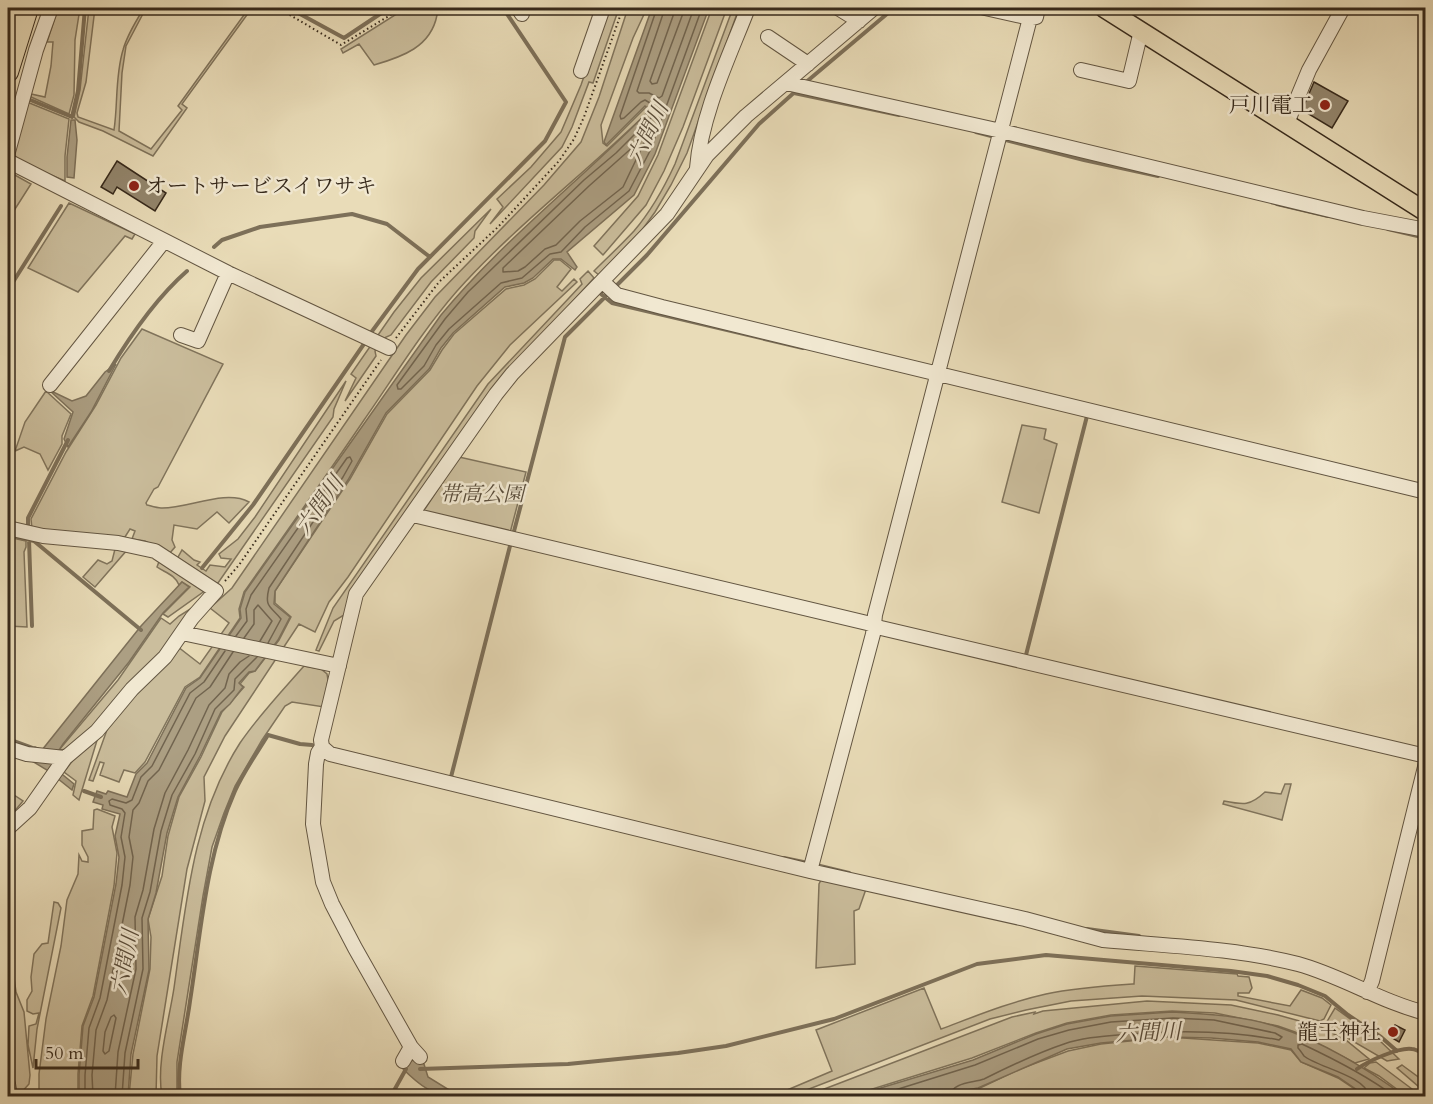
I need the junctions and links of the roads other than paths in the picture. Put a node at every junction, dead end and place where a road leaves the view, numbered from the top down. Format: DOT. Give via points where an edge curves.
graph roads {
  1 [pos="28,8"];
  2 [pos="51,8"];
  3 [pos="603,8"];
  4 [pos="748,8"];
  5 [pos="838,8"];
  6 [pos="874,8"];
  7 [pos="985,8"];
  8 [pos="1104,8"];
  9 [pos="1343,8"];
  10 [pos="1034,13"];
  11 [pos="859,21"];
  12 [pos="1141,31"];
  13 [pos="768,37"];
  14 [pos="808,64"];
  15 [pos="1081,70"];
  16 [pos="580,71"];
  17 [pos="8,72"];
  18 [pos="796,85"];
  19 [pos="1287,123"];
  20 [pos="999,136"];
  21 [pos="8,152"];
  22 [pos="8,161"];
  23 [pos="697,169"];
  24 [pos="1425,212"];
  25 [pos="1425,230"];
  26 [pos="164,241"];
  27 [pos="228,273"];
  28 [pos="608,287"];
  29 [pos="181,335"];
  30 [pos="382,345"];
  31 [pos="936,377"];
  32 [pos="50,386"];
  33 [pos="1425,492"];
  34 [pos="413,515"];
  35 [pos="8,528"];
  36 [pos="874,625"];
  37 [pos="187,635"];
  38 [pos="339,666"];
  39 [pos="322,747"];
  40 [pos="8,748"];
  41 [pos="1425,756"];
  42 [pos="1425,763"];
  43 [pos="58,765"];
  44 [pos="8,828"];
  45 [pos="811,866"];
  46 [pos="1369,987"];
  47 [pos="1425,1013"];
  48 [pos="403,1061"];
  49 [pos="8,1084"];
  50 [pos="10,1096"];
  1 -- 17 [label="highway"];
  2 -- 21 [label="street"];
  3 -- 16 [label="street"];
  4 -- 23 [label="street" via="704,125"];
  5 -- 11 [label="street"];
  6 -- 11 [label="street"];
  7 -- 10 [label="street"];
  8 -- 12 [label="main road"];
  9 -- 19 [label="street" via="1309,70"];
  10 -- 20 [label="street"];
  11 -- 14 [label="street"];
  12 -- 15 [label="street" via="1129,81"];
  12 -- 19 [label="main road"];
  13 -- 14 [label="street"];
  14 -- 18 [label="street"];
  18 -- 20 [label="street"];
  18 -- 23 [label="street" via="746,116"];
  19 -- 24 [label="main road"];
  20 -- 25 [label="street"];
  20 -- 31 [label="street"];
  22 -- 26 [label="street"];
  23 -- 28 [label="street" via="667,214"];
  26 -- 27 [label="street"];
  26 -- 32 [label="street"];
  27 -- 29 [label="street" via="198,341"];
  27 -- 30 [label="street"];
  28 -- 31 [label="street" via="662,307"];
  28 -- 34 [label="street" via="512,374"];
  31 -- 33 [label="street"];
  31 -- 36 [label="street"];
  34 -- 36 [label="street"];
  34 -- 38 [label="street" via="356,594"];
  35 -- 37 [label="street" via="155,550 216,591"];
  36 -- 41 [label="street"];
  36 -- 45 [label="street"];
  37 -- 38 [label="street"];
  37 -- 43 [label="street" via="132,689 97,731"];
  38 -- 39 [label="street"];
  39 -- 45 [label="street" via="330,754"];
  39 -- 48 [label="street" via="316,764 313,824 323,882 415,1052"];
  40 -- 43 [label="street"];
  42 -- 46 [label="street"];
  43 -- 44 [label="street" via="30,808"];
  45 -- 46 [label="street" via="1103,940 1271,958"];
  46 -- 47 [label="street" via="1406,1008"];
  49 -- 50 [label="street"];
}
